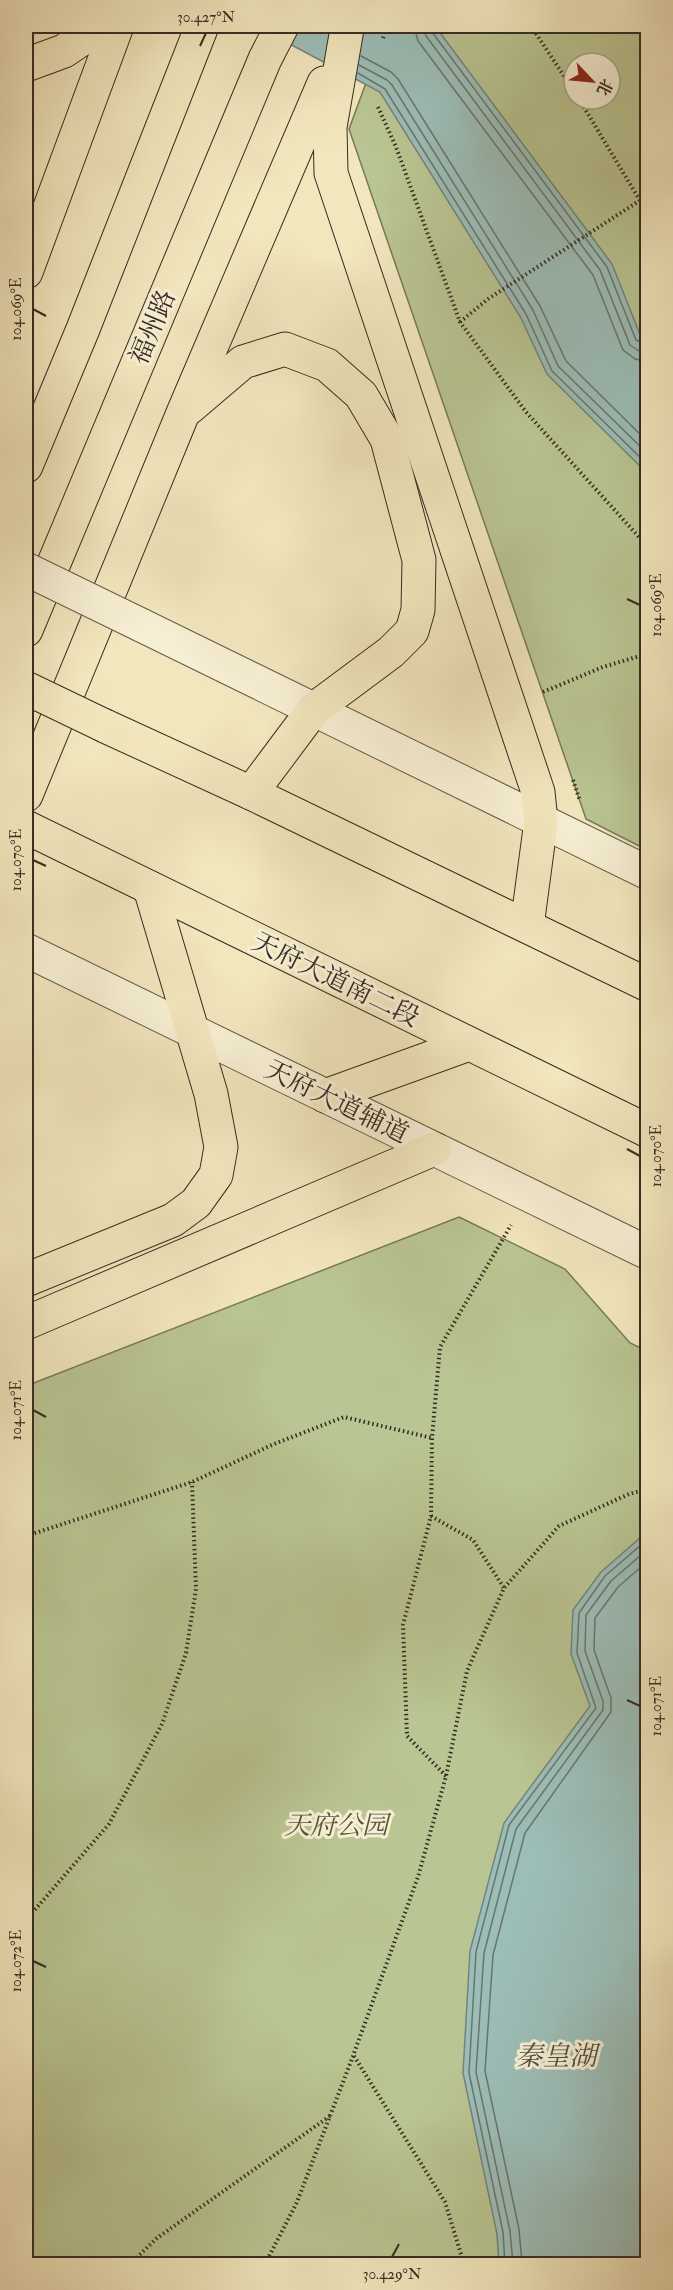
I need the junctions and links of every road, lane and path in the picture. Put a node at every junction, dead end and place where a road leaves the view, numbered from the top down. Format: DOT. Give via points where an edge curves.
graph roads {
  1 [pos="101,26"];
  2 [pos="117,26"];
  3 [pos="202,26"];
  4 [pos="282,26"];
  5 [pos="387,26"];
  6 [pos="531,26"];
  7 [pos="348,27"];
  8 [pos="380,46"];
  9 [pos="26,64"];
  10 [pos="562,73"];
  11 [pos="378,107"];
  12 [pos="586,111"];
  13 [pos="639,201"];
  14 [pos="648,214"];
  15 [pos="26,273"];
  16 [pos="460,322"];
  17 [pos="183,413"];
  18 [pos="26,466"];
  19 [pos="648,547"];
  20 [pos="26,569"];
  21 [pos="26,630"];
  22 [pos="648,656"];
  23 [pos="539,681"];
  24 [pos="26,688"];
  25 [pos="543,692"];
  26 [pos="546,703"];
  27 [pos="313,710"];
  28 [pos="572,777"];
  29 [pos="251,793"];
  30 [pos="26,795"];
  31 [pos="583,808"];
  32 [pos="541,821"];
  33 [pos="40,834"];
  34 [pos="648,873"];
  35 [pos="150,888"];
  36 [pos="527,926"];
  37 [pos="26,950"];
  38 [pos="648,985"];
  39 [pos="192,1031"];
  40 [pos="470,1044"];
  41 [pos="325,1096"];
  42 [pos="648,1131"];
  43 [pos="434,1149"];
  44 [pos="511,1225"];
  45 [pos="636,1247"];
  46 [pos="648,1270"];
  47 [pos="26,1280"];
  48 [pos="26,1323"];
  49 [pos="432,1438"];
  50 [pos="192,1482"];
  51 [pos="648,1489"];
  52 [pos="431,1516"];
  53 [pos="26,1536"];
  54 [pos="504,1588"];
  55 [pos="446,1776"];
  56 [pos="26,1920"];
  57 [pos="353,2056"];
  58 [pos="330,2116"];
  59 [pos="130,2265"];
  60 [pos="265,2265"];
  61 [pos="464,2265"];
  1 -- 9 [label="main road" via="64,51"];
  2 -- 15 [label="main road"];
  3 -- 18 [label="main road"];
  4 -- 21 [label="main road, 福州路"];
  5 -- 8 [label="path"];
  6 -- 10 [label="path"];
  7 -- 17 [label="main road"];
  7 -- 32 [label="main road" via="330,127 331,173 538,792"];
  11 -- 16 [label="path"];
  12 -- 13 [label="path"];
  13 -- 14 [label="path"];
  13 -- 16 [label="path" via="488,299"];
  16 -- 19 [label="path" via="526,412"];
  17 -- 27 [label="main road" via="243,362 285,349 327,365 335,372 361,395 387,439 419,560 418,610 412,631 391,652"];
  17 -- 30 [label="main road"];
  20 -- 27 [label="street, bridge"];
  22 -- 25 [label="path" via="603,667"];
  23 -- 25 [label="path"];
  24 -- 29 [label="main road, bridge"];
  25 -- 26 [label="path"];
  27 -- 29 [label="main road"];
  27 -- 32 [label="street"];
  28 -- 31 [label="path"];
  29 -- 36 [label="main road"];
  32 -- 34 [label="street"];
  32 -- 36 [label="main road"];
  33 -- 35 [label="main road, 天府大道南二段"];
  35 -- 39 [label="main road"];
  35 -- 40 [label="main road, 天府大道南二段"];
  36 -- 38 [label="main road"];
  37 -- 39 [label="street, 天府大道辅道"];
  39 -- 41 [label="street, 天府大道辅道"];
  39 -- 47 [label="main road" via="211,1094 221,1147 216,1175 196,1203 173,1220"];
  40 -- 41 [label="main road"];
  40 -- 42 [label="main road, 天府大道南二段"];
  41 -- 43 [label="street, 天府大道辅道"];
  43 -- 45 [label="street, 天府大道辅道"];
  43 -- 48 [label="main road"];
  44 -- 49 [label="path" via="440,1347"];
  45 -- 46 [label="street"];
  49 -- 50 [label="path" via="345,1418 274,1444"];
  49 -- 52 [label="path"];
  50 -- 53 [label="path"];
  50 -- 56 [label="path" via="196,1589 186,1653 162,1724 109,1824"];
  51 -- 54 [label="path" via="558,1526"];
  52 -- 54 [label="path" via="472,1540"];
  52 -- 55 [label="path" via="403,1625 406,1736"];
  54 -- 55 [label="path" via="467,1671"];
  55 -- 57 [label="path" via="418,1877"];
  57 -- 58 [label="path"];
  57 -- 61 [label="path" via="445,2202"];
  58 -- 59 [label="path" via="157,2238"];
  58 -- 60 [label="path" via="297,2202"];
}
